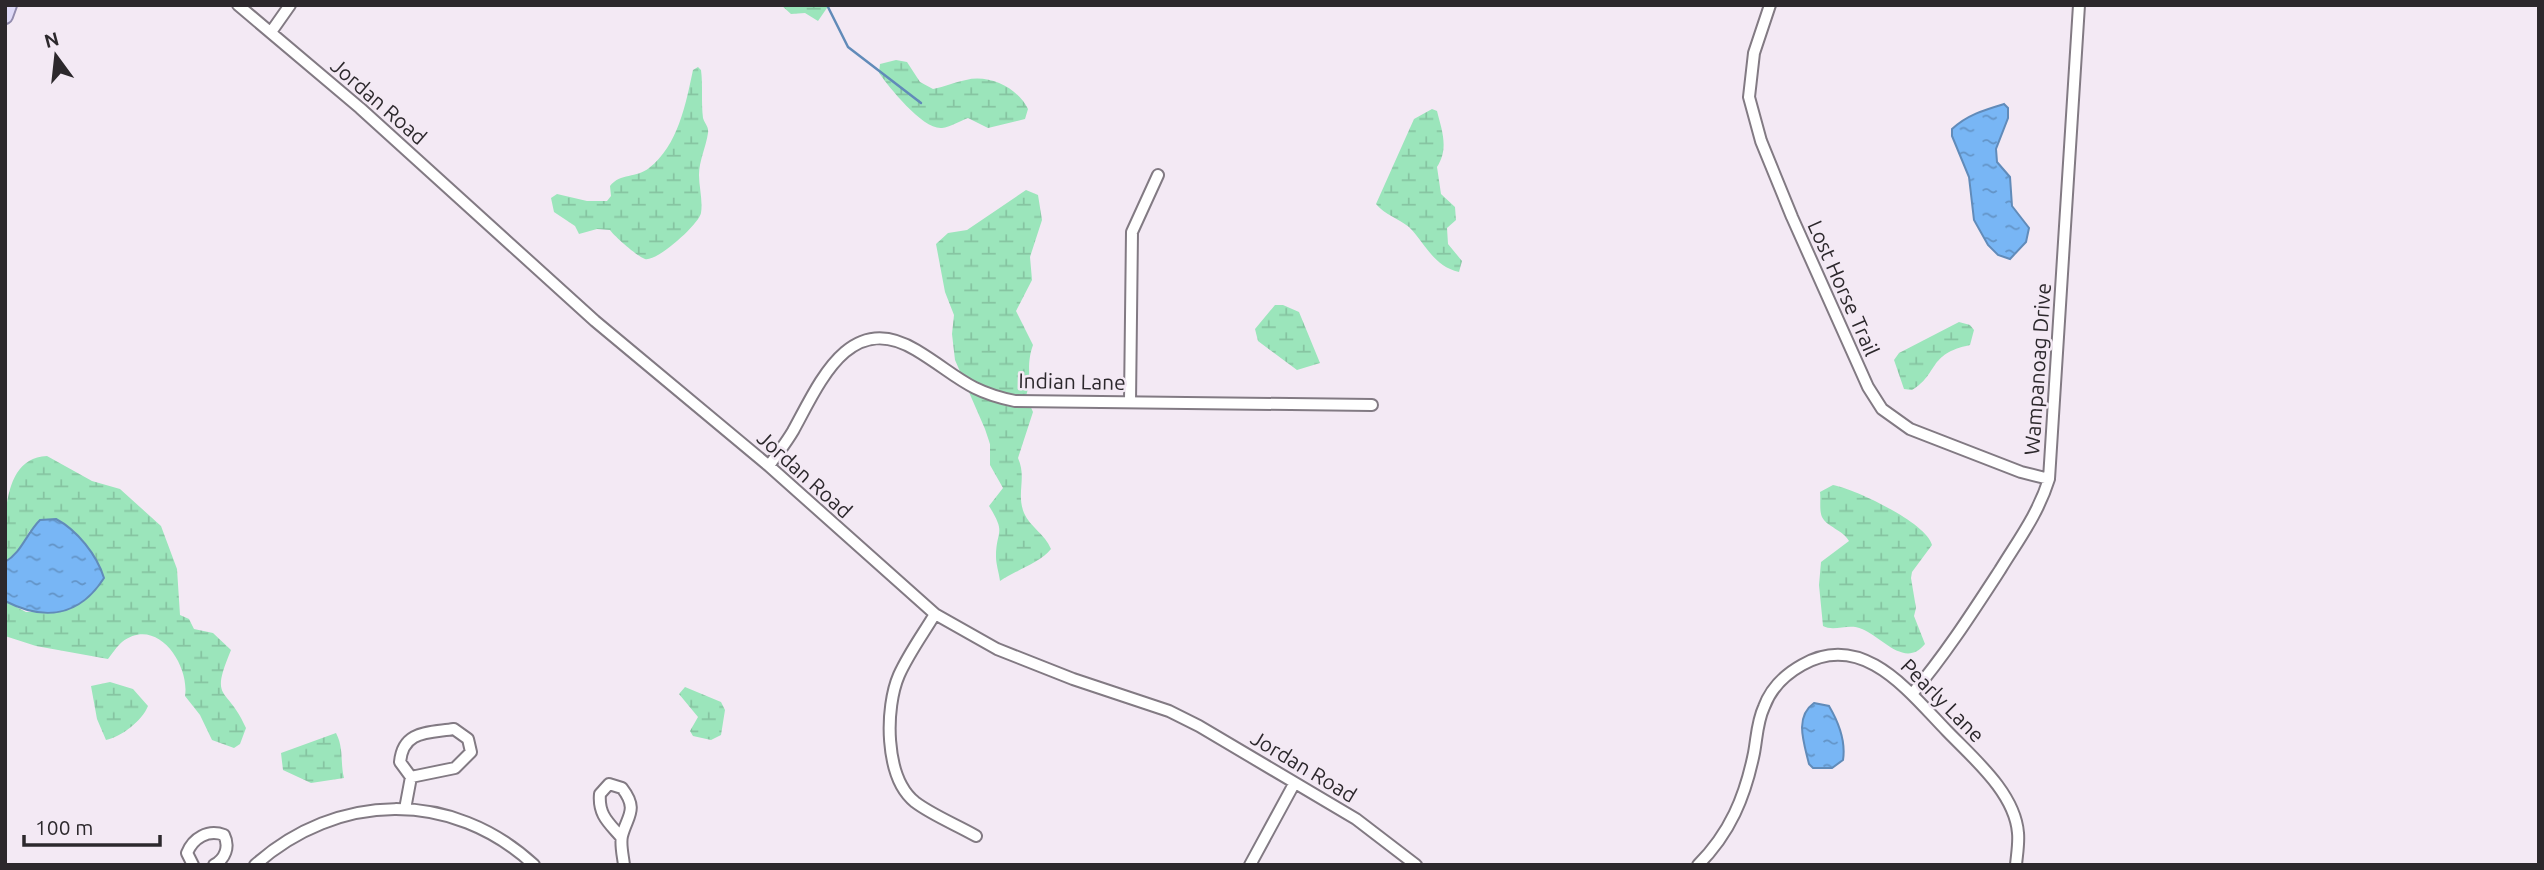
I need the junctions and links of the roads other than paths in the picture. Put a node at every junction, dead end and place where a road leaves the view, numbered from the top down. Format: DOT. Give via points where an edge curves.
graph roads {
  1 [pos="9,5"];
  2 [pos="238,5"];
  3 [pos="289,5"];
  4 [pos="1770,5"];
  5 [pos="2079,5"];
  6 [pos="5,16"];
  7 [pos="271,33"];
  8 [pos="1158,175"];
  9 [pos="1130,402"];
  10 [pos="1372,405"];
  11 [pos="769,466"];
  12 [pos="2049,479"];
  13 [pos="935,614"];
  14 [pos="1912,694"];
  15 [pos="411,778"];
  16 [pos="1294,784"];
  17 [pos="405,809"];
  18 [pos="621,836"];
  19 [pos="976,836"];
  20 [pos="219,864"];
  21 [pos="193,865"];
  22 [pos="255,865"];
  23 [pos="534,865"];
  24 [pos="624,865"];
  25 [pos="1251,865"];
  26 [pos="1416,865"];
  27 [pos="1698,865"];
  28 [pos="2016,865"];
  1 -- 6 [label="main road"];
  2 -- 7 [label="street, Jordan Road"];
  3 -- 7 [label="street"];
  4 -- 12 [label="street, Lost Horse Trail" via="1754,53 1749,97 1761,141 1792,217 1868,387 1882,409 1910,429"];
  5 -- 12 [label="street, Wampanoag Drive"];
  7 -- 11 [label="street, Jordan Road" via="595,321"];
  8 -- 9 [label="street" via="1132,232"];
  9 -- 10 [label="street, Indian Lane"];
  9 -- 11 [label="street, Indian Lane" via="996,397 959,381 897,340 873,340 837,357"];
  11 -- 13 [label="street, Jordan Road"];
  12 -- 14 [label="street, Wampanoag Drive" via="2043,500 2016,548 1951,646"];
  13 -- 16 [label="street, Jordan Road" via="997,649 1169,711"];
  13 -- 19 [label="street" via="898,677 891,762 895,777 915,801"];
  14 -- 27 [label="street, Pearly Lane" via="1885,668 1855,657 1820,657 1791,671 1764,705 1743,798 1724,836"];
  14 -- 28 [label="street, Pearly Lane" via="1990,777 2014,813"];
  15 -- 15 [label="street" via="455,768 471,752 468,739 454,729 406,741 400,762"];
  15 -- 17 [label="street"];
  16 -- 25 [label="street"];
  16 -- 26 [label="street, Jordan Road" via="1356,819"];
  17 -- 22 [label="street" via="349,813 318,824 279,844"];
  17 -- 23 [label="street" via="475,826 503,840"];
  18 -- 24 [label="street"];
  20 -- 21 [label="street" via="227,841 224,835 211,833 190,846 187,853"];
}
